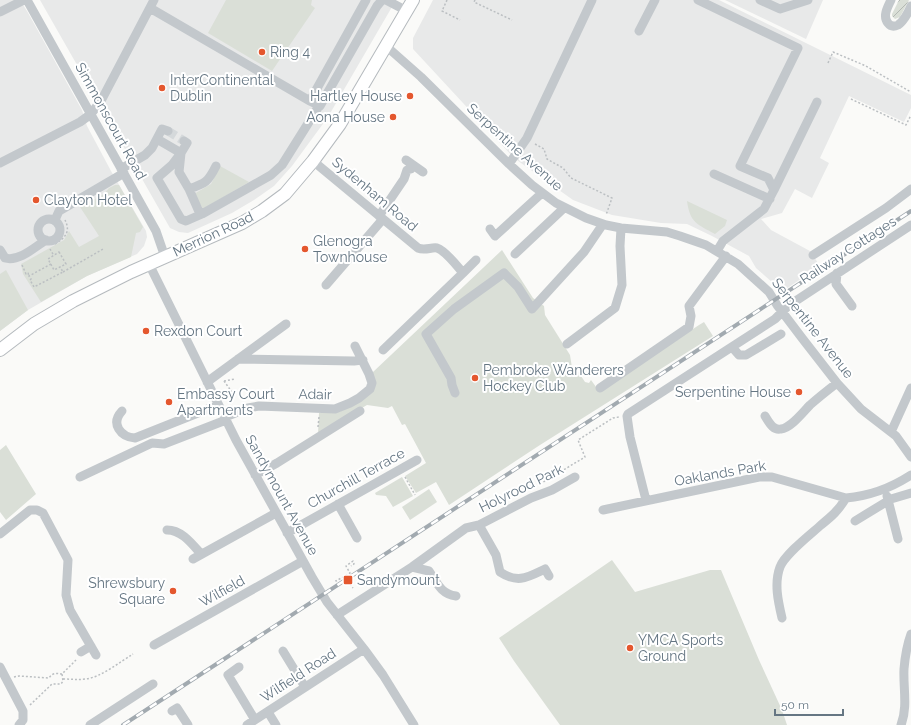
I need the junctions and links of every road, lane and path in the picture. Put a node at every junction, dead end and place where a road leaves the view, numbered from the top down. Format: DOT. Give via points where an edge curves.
graph roads {
  1 [pos="24,0"];
  2 [pos="28,0"];
  3 [pos="366,0"];
  4 [pos="382,0"];
  5 [pos="386,0"];
  6 [pos="413,0"];
  7 [pos="447,0"];
  8 [pos="475,0"];
  9 [pos="592,0"];
  10 [pos="655,0"];
  11 [pos="698,0"];
  12 [pos="760,0"];
  13 [pos="808,0"];
  14 [pos="891,0"];
  15 [pos="152,4"];
  16 [pos="911,6"];
  17 [pos="407,11"];
  18 [pos="0,12"];
  19 [pos="460,20"];
  20 [pos="512,20"];
  21 [pos="639,31"];
  22 [pos="386,46"];
  23 [pos="828,63"];
  24 [pos="911,92"];
  25 [pos="851,99"];
  26 [pos="310,101"];
  27 [pos="817,102"];
  28 [pos="319,106"];
  29 [pos="91,114"];
  30 [pos="911,115"];
  31 [pos="168,132"];
  32 [pos="156,139"];
  33 [pos="526,140"];
  34 [pos="184,141"];
  35 [pos="181,153"];
  36 [pos="1,159"];
  37 [pos="406,160"];
  38 [pos="314,161"];
  39 [pos="509,164"];
  40 [pos="414,165"];
  41 [pos="216,166"];
  42 [pos="123,171"];
  43 [pos="179,172"];
  44 [pos="423,172"];
  45 [pos="164,173"];
  46 [pos="714,174"];
  47 [pos="189,189"];
  48 [pos="911,189"];
  49 [pos="774,190"];
  50 [pos="542,192"];
  51 [pos="770,199"];
  52 [pos="564,208"];
  53 [pos="200,214"];
  54 [pos="381,217"];
  55 [pos="59,218"];
  56 [pos="603,224"];
  57 [pos="911,225"];
  58 [pos="622,228"];
  59 [pos="490,229"];
  60 [pos="46,240"];
  61 [pos="103,249"];
  62 [pos="0,250"];
  63 [pos="717,251"];
  64 [pos="515,254"];
  65 [pos="813,255"];
  66 [pos="54,256"];
  67 [pos="726,256"];
  68 [pos="165,257"];
  69 [pos="476,260"];
  70 [pos="51,264"];
  71 [pos="149,264"];
  72 [pos="60,267"];
  73 [pos="63,272"];
  74 [pos="463,273"];
  75 [pos="837,273"];
  76 [pos="326,285"];
  77 [pos="852,306"];
  78 [pos="782,312"];
  79 [pos="286,324"];
  80 [pos="781,334"];
  81 [pos="567,344"];
  82 [pos="355,346"];
  83 [pos="732,347"];
  84 [pos="0,350"];
  85 [pos="383,350"];
  86 [pos="238,358"];
  87 [pos="363,360"];
  88 [pos="222,376"];
  89 [pos="235,379"];
  90 [pos="207,382"];
  91 [pos="837,383"];
  92 [pos="600,388"];
  93 [pos="911,388"];
  94 [pos="456,392"];
  95 [pos="234,395"];
  96 [pos="218,405"];
  97 [pos="319,409"];
  98 [pos="122,411"];
  99 [pos="360,411"];
  100 [pos="627,416"];
  101 [pos="765,416"];
  102 [pos="226,419"];
  103 [pos="891,432"];
  104 [pos="318,433"];
  105 [pos="911,457"];
  106 [pos="417,460"];
  107 [pos="400,470"];
  108 [pos="255,475"];
  109 [pos="911,475"];
  110 [pos="80,477"];
  111 [pos="575,477"];
  112 [pos="538,486"];
  113 [pos="885,489"];
  114 [pos="911,493"];
  115 [pos="415,495"];
  116 [pos="846,498"];
  117 [pos="646,500"];
  118 [pos="889,501"];
  119 [pos="338,504"];
  120 [pos="603,510"];
  121 [pos="276,513"];
  122 [pos="855,521"];
  123 [pos="479,525"];
  124 [pos="167,530"];
  125 [pos="287,533"];
  126 [pos="0,534"];
  127 [pos="357,538"];
  128 [pos="898,539"];
  129 [pos="201,554"];
  130 [pos="193,559"];
  131 [pos="303,561"];
  132 [pos="351,566"];
  133 [pos="412,567"];
  134 [pos="549,576"];
  135 [pos="336,580"];
  136 [pos="350,584"];
  137 [pos="353,588"];
  138 [pos="456,596"];
  139 [pos="337,615"];
  140 [pos="782,618"];
  141 [pos="911,634"];
  142 [pos="154,645"];
  143 [pos="364,649"];
  144 [pos="283,651"];
  145 [pos="133,654"];
  146 [pos="80,655"];
  147 [pos="0,667"];
  148 [pos="239,667"];
  149 [pos="907,670"];
  150 [pos="62,674"];
  151 [pos="48,678"];
  152 [pos="63,679"];
  153 [pos="7,680"];
  154 [pos="52,684"];
  155 [pos="305,687"];
  156 [pos="150,690"];
  157 [pos="178,707"];
  158 [pos="23,711"];
  159 [pos="268,712"];
  160 [pos="251,723"];
  161 [pos="20,725"];
  162 [pos="90,725"];
  163 [pos="188,725"];
  164 [pos="276,725"];
  165 [pos="414,725"];
  166 [pos="901,725"];
  1 -- 18 [label="street"];
  2 -- 29 [label="street, Simmonscourt Road"];
  3 -- 26 [label="street"];
  4 -- 28 [label="street"];
  5 -- 17 [label="street"];
  6 -- 17 [label="main road, Merrion Road"];
  7 -- 19 [label="path" via="442,11"];
  8 -- 20 [label="path" via="474,2"];
  9 -- 33 [label="street"];
  10 -- 21 [label="street"];
  11 -- 49 [label="street" via="798,48 740,166 768,178"];
  12 -- 13 [label="street" via="780,9"];
  14 -- 16 [label="street" via="885,19 892,26 902,21"];
  15 -- 26 [label="street"];
  15 -- 29 [label="street" via="102,99"];
  17 -- 22 [label="main road, Merrion Road"];
  22 -- 38 [label="main road, Merrion Road" via="340,124"];
  22 -- 39 [label="street, Serpentine Avenue"];
  23 -- 24 [label="path" via="833,52 866,66"];
  25 -- 30 [label="path" via="906,125"];
  26 -- 28 [label="street"];
  27 -- 49 [label="street"];
  28 -- 53 [label="street" via="282,165 271,175"];
  29 -- 36 [label="street" via="80,122"];
  29 -- 42 [label="street, Simmonscourt Road"];
  31 -- 32 [label="street" via="162,128"];
  32 -- 35 [label="street"];
  32 -- 42 [label="street" via="145,155"];
  33 -- 39 [label="street"];
  33 -- 56 [label="path" via="544,149 547,159 563,168 571,178 612,198"];
  34 -- 35 [label="street" via="187,143"];
  35 -- 43 [label="street"];
  35 -- 45 [label="street"];
  37 -- 40 [label="street"];
  38 -- 54 [label="street, Sydenham Road"];
  38 -- 68 [label="main road, Merrion Road" via="285,194 262,211"];
  39 -- 50 [label="street, Serpentine Avenue"];
  40 -- 44 [label="street"];
  40 -- 54 [label="street" via="407,170"];
  41 -- 47 [label="street" via="210,178 201,185"];
  42 -- 55 [label="street" via="59,211"];
  42 -- 68 [label="street, Simmonscourt Road" via="156,232"];
  43 -- 45 [label="street"];
  43 -- 47 [label="street"];
  45 -- 53 [label="street" via="157,178 181,218 186,221"];
  46 -- 51 [label="street"];
  47 -- 53 [label="street"];
  48 -- 65 [label="street"];
  49 -- 51 [label="street"];
  50 -- 52 [label="street, Serpentine Avenue"];
  50 -- 59 [label="street" via="495,236"];
  51 -- 63 [label="street" via="764,209 722,241"];
  52 -- 56 [label="street, Serpentine Avenue"];
  52 -- 64 [label="street"];
  54 -- 74 [label="street, Sydenham Road" via="418,248 437,248 443,252"];
  54 -- 76 [label="street"];
  55 -- 60 [label="street" via="60,232 56,238"];
  55 -- 60 [label="street" via="44,220 40,225 40,236"];
  55 -- 66 [label="path" via="68,229 64,238 49,247"];
  56 -- 58 [label="street, Serpentine Avenue"];
  56 -- 94 [label="street" via="584,252 532,309 518,287 504,273 454,309 426,334"];
  57 -- 75 [label="street, Railway Cottages"];
  58 -- 63 [label="street, Serpentine Avenue" via="667,232 706,244"];
  58 -- 81 [label="street" via="622,285 615,308"];
  60 -- 62 [label="street" via="12,259 5,258"];
  61 -- 73 [label="path"];
  63 -- 67 [label="street, Serpentine Avenue"];
  66 -- 70 [label="path" via="48,259"];
  66 -- 72 [label="path" via="59,252 66,264"];
  67 -- 78 [label="street, Serpentine Avenue" via="769,292"];
  67 -- 92 [label="street" via="689,306 689,327"];
  68 -- 71 [label="main road, Merrion Road"];
  69 -- 74 [label="street"];
  70 -- 72 [label="path" via="54,270"];
  70 -- 73 [label="path" via="29,276 34,287"];
  71 -- 84 [label="main road, Merrion Road" via="72,301 34,324"];
  71 -- 90 [label="street, Sandymount Avenue"];
  72 -- 73 [label="path"];
  74 -- 85 [label="street"];
  75 -- 77 [label="street" via="836,284"];
  75 -- 78 [label="street, Railway Cottages"];
  78 -- 83 [label="street"];
  78 -- 91 [label="street, Serpentine Avenue"];
  79 -- 86 [label="street"];
  80 -- 83 [label="street" via="746,355 740,355"];
  82 -- 87 [label="street, Adair"];
  83 -- 100 [label="street"];
  86 -- 87 [label="street"];
  86 -- 88 [label="street"];
  87 -- 97 [label="street, Adair" via="372,383 370,389 340,408"];
  88 -- 89 [label="path"];
  88 -- 90 [label="street"];
  88 -- 95 [label="path"];
  90 -- 96 [label="street, Sandymount Avenue"];
  91 -- 101 [label="street" via="782,430 771,426"];
  91 -- 103 [label="street, Serpentine Avenue" via="861,408"];
  93 -- 103 [label="street"];
  96 -- 98 [label="street" via="135,438 128,438 121,433 117,423 118,415"];
  96 -- 102 [label="street, Sandymount Avenue"];
  97 -- 102 [label="street, Adair" via="258,406"];
  97 -- 104 [label="path"];
  99 -- 108 [label="street"];
  100 -- 112 [label="path" via="613,418 578,440 585,457"];
  100 -- 117 [label="street"];
  102 -- 108 [label="street, Sandymount Avenue"];
  102 -- 110 [label="street, Adair" via="164,444 152,443"];
  103 -- 105 [label="street, Serpentine Avenue"];
  106 -- 107 [label="street, Churchill Terrace"];
  107 -- 115 [label="path"];
  107 -- 119 [label="street, Churchill Terrace"];
  108 -- 121 [label="street, Sandymount Avenue"];
  109 -- 113 [label="street, Oaklands Park"];
  111 -- 123 [label="street, Holyrood Park"];
  113 -- 116 [label="street, Oaklands Park" via="864,496"];
  113 -- 118 [label="street"];
  114 -- 118 [label="street"];
  116 -- 117 [label="street, Oaklands Park" via="772,477 759,477"];
  116 -- 140 [label="street" via="839,510 799,544 781,566 776,585"];
  117 -- 120 [label="street, Oaklands Park"];
  118 -- 122 [label="street"];
  118 -- 128 [label="street"];
  119 -- 125 [label="street, Churchill Terrace"];
  119 -- 127 [label="street"];
  121 -- 125 [label="street, Sandymount Avenue"];
  121 -- 129 [label="street"];
  123 -- 133 [label="street, Holyrood Park" via="466,528"];
  123 -- 134 [label="street, Holyrood Park" via="496,555 500,572 506,577 522,579 545,570"];
  124 -- 129 [label="street" via="182,534"];
  125 -- 131 [label="street, Sandymount Avenue"];
  126 -- 146 [label="street" via="30,510 43,513 68,560 66,594 70,610 93,651"];
  129 -- 130 [label="street"];
  131 -- 139 [label="street, Sandymount Avenue"];
  131 -- 142 [label="street, Wilfield"];
  132 -- 135 [label="path" via="354,564 353,561 346,566 350,573"];
  133 -- 138 [label="street" via="430,572 442,591"];
  133 -- 139 [label="street, Holyrood Park"];
  136 -- 137 [label="path"];
  139 -- 143 [label="street, Sandymount Avenue"];
  141 -- 149 [label="street"];
  143 -- 155 [label="street, Wilfield Road"];
  143 -- 165 [label="street, Sandymount Avenue"];
  144 -- 155 [label="street"];
  145 -- 152 [label="path" via="90,678"];
  146 -- 150 [label="path"];
  147 -- 153 [label="street"];
  148 -- 160 [label="street" via="228,675"];
  149 -- 166 [label="street" via="905,712"];
  150 -- 151 [label="path" via="54,673"];
  150 -- 152 [label="path"];
  151 -- 153 [label="path" via="20,676"];
  151 -- 154 [label="path"];
  152 -- 154 [label="path" via="60,684"];
  153 -- 158 [label="street"];
  154 -- 158 [label="path"];
  155 -- 159 [label="street, Wilfield Road"];
  156 -- 162 [label="street"];
  157 -- 163 [label="street"];
  158 -- 161 [label="street"];
  159 -- 160 [label="street, Wilfield Road"];
  159 -- 164 [label="street"];
}
